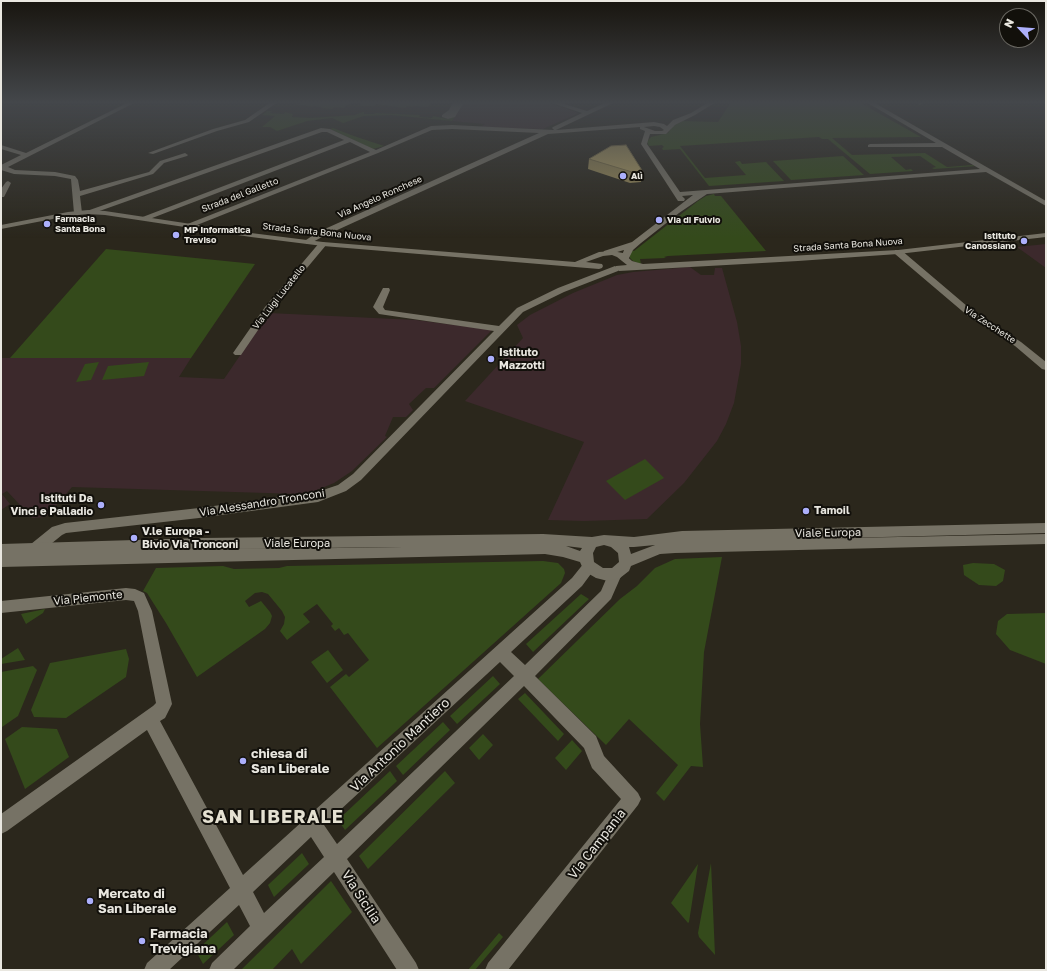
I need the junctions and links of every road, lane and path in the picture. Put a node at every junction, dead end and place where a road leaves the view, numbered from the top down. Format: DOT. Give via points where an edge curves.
graph roads {
  1 [pos="4,147"];
  2 [pos="42,147"];
  3 [pos="167,147"];
  4 [pos="272,147"];
  5 [pos="331,147"];
  6 [pos="366,147"];
  7 [pos="386,147"];
  8 [pos="515,147"];
  9 [pos="647,147"];
  10 [pos="947,147"];
  11 [pos="376,152"];
  12 [pos="151,153"];
  13 [pos="26,155"];
  14 [pos="185,155"];
  15 [pos="2,168"];
  16 [pos="989,170"];
  17 [pos="8,183"];
  18 [pos="677,192"];
  19 [pos="695,193"];
  20 [pos="1,195"];
  21 [pos="75,195"];
  22 [pos="1046,204"];
  23 [pos="676,211"];
  24 [pos="88,212"];
  25 [pos="78,213"];
  26 [pos="144,218"];
  27 [pos="189,225"];
  28 [pos="1,227"];
  29 [pos="1046,235"];
  30 [pos="638,241"];
  31 [pos="309,242"];
  32 [pos="323,244"];
  33 [pos="898,252"];
  34 [pos="603,254"];
  35 [pos="625,259"];
  36 [pos="560,263"];
  37 [pos="651,267"];
  38 [pos="617,268"];
  39 [pos="599,269"];
  40 [pos="386,290"];
  41 [pos="500,328"];
  42 [pos="238,353"];
  43 [pos="1046,367"];
  44 [pos="1046,528"];
  45 [pos="1046,539"];
  46 [pos="611,541"];
  47 [pos="592,543"];
  48 [pos="36,548"];
  49 [pos="1,550"];
  50 [pos="1,561"];
  51 [pos="587,562"];
  52 [pos="621,568"];
  53 [pos="1,607"];
  54 [pos="501,652"];
  55 [pos="524,675"];
  56 [pos="150,719"];
  57 [pos="313,824"];
  58 [pos="1,825"];
  59 [pos="335,858"];
  60 [pos="242,890"];
  61 [pos="262,929"];
  62 [pos="497,969"];
  63 [pos="154,970"];
  64 [pos="219,970"];
  65 [pos="409,970"];
  1 -- 13 [label="street"];
  2 -- 13 [label="street"];
  3 -- 12 [label="street"];
  4 -- 24 [label="street"];
  5 -- 26 [label="street"];
  6 -- 11 [label="street"];
  7 -- 11 [label="street, Strada del Galletto"];
  8 -- 31 [label="street, Via Angelo Ronchese" via="321,234"];
  9 -- 18 [label="street"];
  10 -- 16 [label="street"];
  11 -- 27 [label="street, Strada del Galletto"];
  13 -- 15 [label="street"];
  14 -- 21 [label="street" via="162,162 152,173"];
  15 -- 21 [label="street" via="14,172 70,176 75,180"];
  16 -- 19 [label="street"];
  16 -- 22 [label="street"];
  17 -- 20 [label="street"];
  18 -- 19 [label="street" via="689,196"];
  18 -- 23 [label="street" via="681,204"];
  19 -- 23 [label="street"];
  21 -- 25 [label="street"];
  23 -- 30 [label="street"];
  24 -- 25 [label="street, Strada Santa Bona Nuova"];
  24 -- 26 [label="street, Strada Santa Bona Nuova"];
  25 -- 28 [label="street, Strada Santa Bona Nuova"];
  26 -- 27 [label="street, Strada Santa Bona Nuova"];
  27 -- 31 [label="street, Strada Santa Bona Nuova"];
  29 -- 33 [label="street, Strada Santa Bona Nuova"];
  30 -- 34 [label="street"];
  30 -- 35 [label="street" via="629,249"];
  31 -- 32 [label="street, Strada Santa Bona Nuova"];
  32 -- 36 [label="street, Strada Santa Bona Nuova"];
  32 -- 42 [label="street, Via Luigi Lucatello" via="268,309"];
  33 -- 37 [label="street, Strada Santa Bona Nuova"];
  33 -- 43 [label="street, Via Zecchette" via="971,314 1018,344"];
  34 -- 35 [label="street" via="617,254"];
  34 -- 36 [label="street" via="581,261"];
  34 -- 39 [label="street" via="596,260"];
  35 -- 37 [label="street" via="636,265"];
  35 -- 38 [label="street" via="625,264"];
  36 -- 39 [label="street"];
  37 -- 38 [label="street"];
  38 -- 39 [label="street, Via Alessandro Tronconi"];
  39 -- 41 [label="street, Via Alessandro Tronconi" via="527,306"];
  40 -- 41 [label="street" via="378,307 382,312"];
  41 -- 48 [label="street, Via Alessandro Tronconi" via="357,477 342,488 318,497 64,528"];
  44 -- 46 [label="street, Viale Europa" via="682,536 634,542"];
  45 -- 52 [label="street, Viale Europa" via="675,547 659,550"];
  46 -- 47 [label="street, Viale Europa"];
  46 -- 52 [label="street" via="624,551"];
  47 -- 48 [label="street, Viale Europa" via="554,539"];
  47 -- 51 [label="street" via="586,552"];
  48 -- 49 [label="street, Viale Europa"];
  50 -- 51 [label="street, Viale Europa" via="545,548 563,550"];
  51 -- 52 [label="street, Viale Europa" via="601,574 608,575"];
  51 -- 54 [label="street, Via Antonio Mantiero" via="577,582"];
  52 -- 55 [label="street" via="606,594"];
  53 -- 56 [label="street, Via Piemonte" via="126,594 135,594 139,597 145,611 164,704"];
  54 -- 55 [label="street, Via Campania"];
  54 -- 57 [label="street, Via Antonio Mantiero"];
  55 -- 59 [label="street"];
  55 -- 62 [label="street, Via Campania" via="590,742 598,762 632,799"];
  56 -- 58 [label="street, Via Piemonte"];
  56 -- 60 [label="street"];
  57 -- 59 [label="street, Via Sicilia"];
  57 -- 60 [label="street, Via Antonio Mantiero"];
  59 -- 61 [label="street"];
  59 -- 65 [label="street, Via Sicilia"];
  60 -- 61 [label="street"];
  60 -- 63 [label="street, Via Antonio Mantiero"];
  61 -- 64 [label="street"];
}
